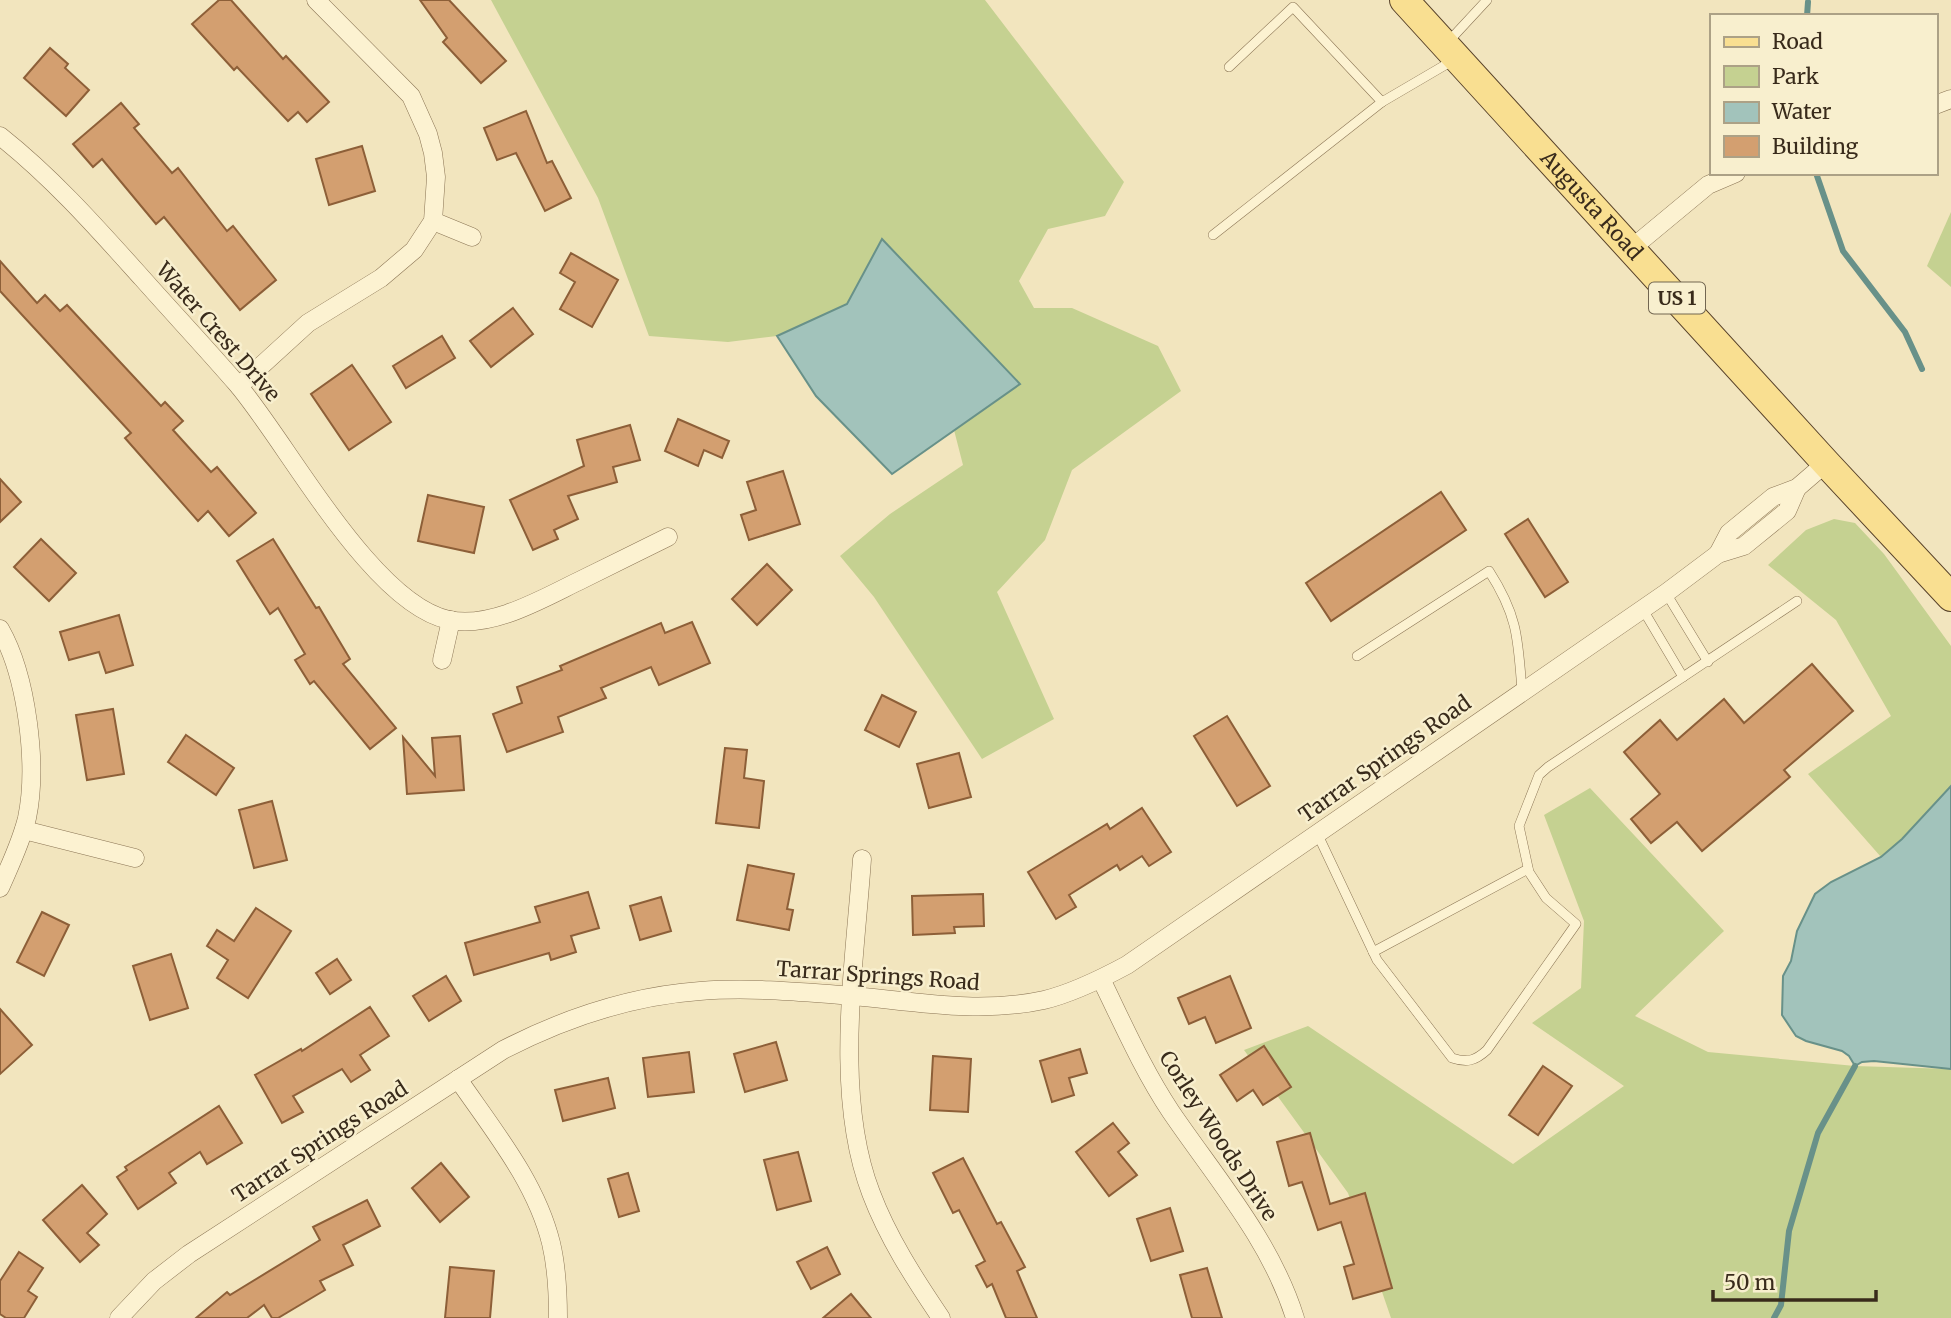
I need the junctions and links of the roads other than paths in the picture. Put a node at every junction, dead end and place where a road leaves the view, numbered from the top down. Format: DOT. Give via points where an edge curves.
graph roads {
  1 [pos="316,0"];
  2 [pos="1404,0"];
  3 [pos="1487,0"];
  4 [pos="1451,52"];
  5 [pos="1229,66"];
  6 [pos="1382,102"];
  7 [pos="0,136"];
  8 [pos="1730,175"];
  9 [pos="433,221"];
  10 [pos="1213,235"];
  11 [pos="472,237"];
  12 [pos="1632,248"];
  13 [pos="239,386"];
  14 [pos="1826,463"];
  15 [pos="668,537"];
  16 [pos="1667,593"];
  17 [pos="1951,597"];
  18 [pos="1797,601"];
  19 [pos="1642,608"];
  20 [pos="451,620"];
  21 [pos="0,629"];
  22 [pos="1357,656"];
  23 [pos="442,660"];
  24 [pos="1708,662"];
  25 [pos="1684,677"];
  26 [pos="1522,691"];
  27 [pos="24,830"];
  28 [pos="1317,833"];
  29 [pos="135,858"];
  30 [pos="862,859"];
  31 [pos="1528,869"];
  32 [pos="0,888"];
  33 [pos="1373,952"];
  34 [pos="1101,979"];
  35 [pos="852,996"];
  36 [pos="458,1079"];
  37 [pos="119,1318"];
  38 [pos="558,1318"];
  39 [pos="941,1318"];
  40 [pos="1295,1318"];
  1 -- 9 [label="street" via="411,96 433,153"];
  2 -- 4 [label="main road, Augusta Road / US 1"];
  3 -- 4 [label="lane"];
  4 -- 6 [label="lane"];
  4 -- 12 [label="main road, Augusta Road / US 1"];
  5 -- 6 [label="lane" via="1293,7"];
  6 -- 10 [label="lane"];
  7 -- 13 [label="street, Water Crest Drive" via="79,208"];
  8 -- 12 [label="street" via="1708,184"];
  9 -- 11 [label="street"];
  9 -- 13 [label="street" via="414,250 390,271 308,323"];
  12 -- 14 [label="main road, Augusta Road / US 1"];
  13 -- 20 [label="street, Water Crest Drive" via="359,550 410,602"];
  14 -- 16 [label="street, Tarrar Springs Road" via="1797,488 1787,511 1744,546 1718,554"];
  14 -- 17 [label="main road, Augusta Road / US 1"];
  15 -- 20 [label="street, Water Crest Drive" via="531,604 502,615"];
  16 -- 19 [label="street, Tarrar Springs Road"];
  16 -- 24 [label="lane"];
  18 -- 24 [label="lane"];
  19 -- 25 [label="lane"];
  19 -- 26 [label="street, Tarrar Springs Road"];
  20 -- 23 [label="street"];
  21 -- 27 [label="street" via="18,675 26,713 30,792"];
  22 -- 26 [label="lane" via="1489,572 1513,616"];
  24 -- 25 [label="lane"];
  25 -- 31 [label="lane" via="1539,775 1519,826"];
  26 -- 28 [label="street, Tarrar Springs Road"];
  27 -- 29 [label="street"];
  27 -- 32 [label="street"];
  28 -- 33 [label="lane"];
  28 -- 34 [label="street, Tarrar Springs Road"];
  30 -- 35 [label="street"];
  31 -- 33 [label="lane"];
  31 -- 33 [label="lane" via="1546,898 1576,925 1478,1058 1464,1062 1452,1058"];
  34 -- 35 [label="street, Tarrar Springs Road" via="1043,1000 1002,1006 960,1007"];
  34 -- 40 [label="street, Corley Woods Drive" via="1148,1074 1273,1263"];
  35 -- 36 [label="street, Tarrar Springs Road" via="700,991 619,1004 540,1031"];
  35 -- 39 [label="street" via="851,1109 866,1177 885,1228"];
  36 -- 37 [label="street, Tarrar Springs Road" via="189,1254 154,1281"];
  36 -- 38 [label="street" via="537,1203 558,1283"];
}
